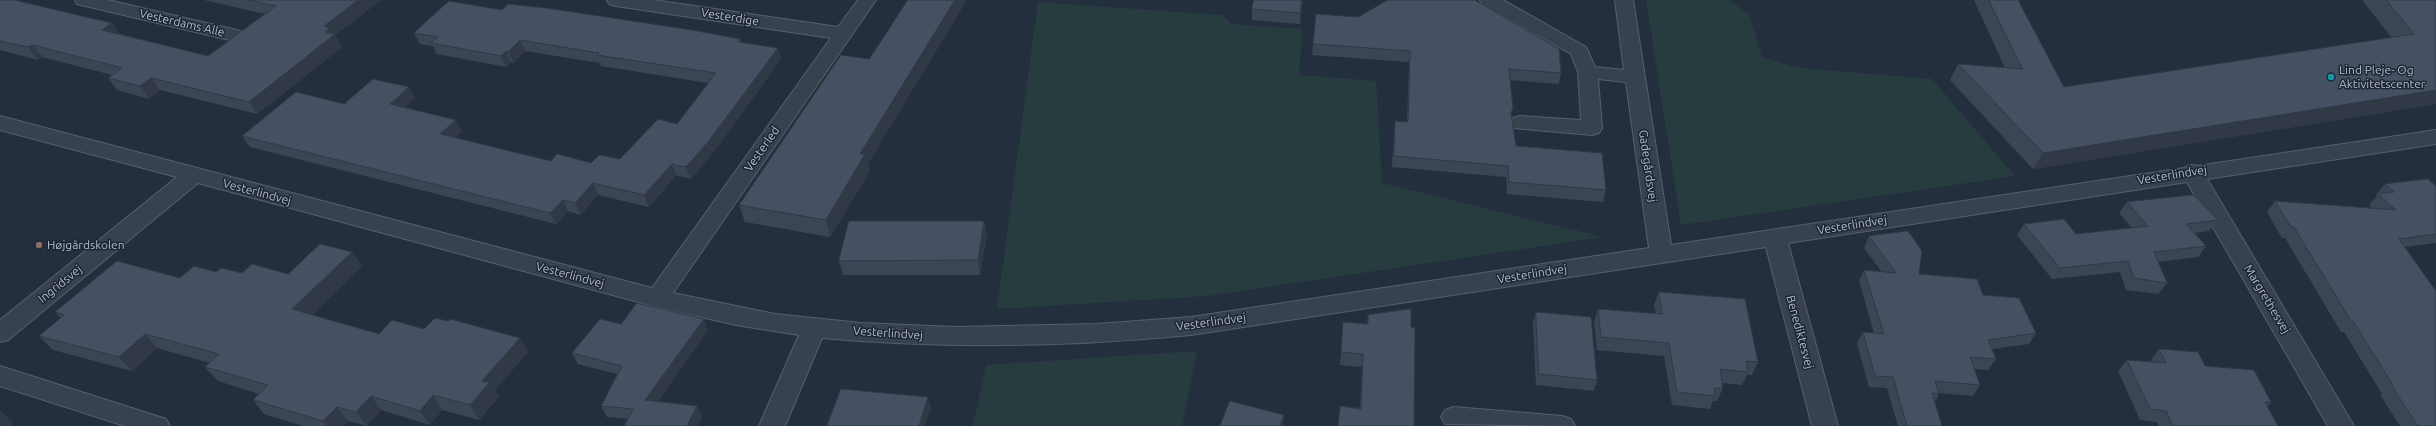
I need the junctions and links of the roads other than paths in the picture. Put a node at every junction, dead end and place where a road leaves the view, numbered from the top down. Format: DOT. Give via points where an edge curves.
graph roads {
  1 [pos="84,0"];
  2 [pos="616,0"];
  3 [pos="867,0"];
  4 [pos="1489,0"];
  5 [pos="1624,0"];
  6 [pos="844,34"];
  7 [pos="234,35"];
  8 [pos="1588,72"];
  9 [pos="1635,77"];
  10 [pos="0,123"];
  11 [pos="1520,123"];
  12 [pos="2436,137"];
  13 [pos="2192,172"];
  14 [pos="194,175"];
  15 [pos="1775,238"];
  16 [pos="1661,255"];
  17 [pos="657,298"];
  18 [pos="814,328"];
  19 [pos="0,332"];
  20 [pos="0,376"];
  21 [pos="1454,417"];
  22 [pos="157,426"];
  23 [pos="772,426"];
  24 [pos="1562,426"];
  25 [pos="1825,426"];
  26 [pos="2341,426"];
  1 -- 7 [label="street, Vesterdams Alle"];
  2 -- 6 [label="street, Vesterdige"];
  3 -- 6 [label="street, Vesterled"];
  4 -- 8 [label="street" via="1579,51"];
  5 -- 9 [label="street, Gadegårdsvej"];
  6 -- 17 [label="street, Vesterled"];
  8 -- 9 [label="street"];
  8 -- 11 [label="street" via="1592,128"];
  9 -- 16 [label="street, Gadegårdsvej"];
  10 -- 14 [label="street, Vesterlindvej"];
  12 -- 13 [label="street, Vesterlindvej"];
  13 -- 15 [label="street, Vesterlindvej"];
  13 -- 26 [label="street, Margrethesvej"];
  14 -- 17 [label="street, Vesterlindvej"];
  14 -- 19 [label="street, Ingridsvej"];
  15 -- 16 [label="street, Vesterlindvej"];
  15 -- 25 [label="street, Benediktesvej"];
  16 -- 18 [label="street, Vesterlindvej" via="1191,326 1110,334 952,337"];
  17 -- 18 [label="street, Vesterlindvej" via="738,316"];
  18 -- 23 [label="street"];
  20 -- 22 [label="street"];
  21 -- 24 [label="street"];
}
